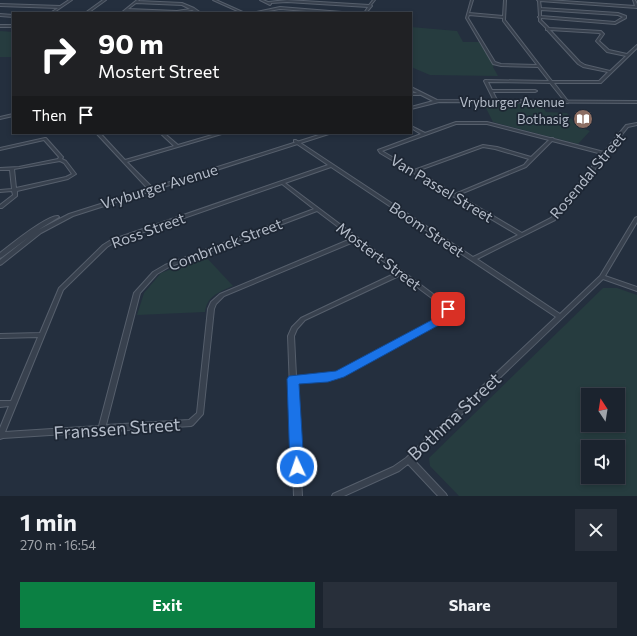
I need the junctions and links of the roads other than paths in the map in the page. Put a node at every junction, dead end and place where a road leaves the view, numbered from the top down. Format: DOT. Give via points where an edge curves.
graph roads {
  1 [pos="71,0"];
  2 [pos="105,0"];
  3 [pos="214,0"];
  4 [pos="220,0"];
  5 [pos="261,0"];
  6 [pos="374,0"];
  7 [pos="472,0"];
  8 [pos="505,0"];
  9 [pos="538,0"];
  10 [pos="634,0"];
  11 [pos="137,1"];
  12 [pos="268,3"];
  13 [pos="0,5"];
  14 [pos="370,6"];
  15 [pos="60,7"];
  16 [pos="637,7"];
  17 [pos="280,8"];
  18 [pos="193,9"];
  19 [pos="540,9"];
  20 [pos="125,10"];
  21 [pos="52,12"];
  22 [pos="87,12"];
  23 [pos="198,12"];
  24 [pos="242,12"];
  25 [pos="246,12"];
  26 [pos="258,12"];
  27 [pos="330,12"];
  28 [pos="366,12"];
  29 [pos="468,14"];
  30 [pos="0,15"];
  31 [pos="12,16"];
  32 [pos="504,17"];
  33 [pos="540,17"];
  34 [pos="0,26"];
  35 [pos="12,26"];
  36 [pos="547,29"];
  37 [pos="637,46"];
  38 [pos="627,55"];
  39 [pos="539,66"];
  40 [pos="610,72"];
  41 [pos="551,82"];
  42 [pos="412,90"];
  43 [pos="412,90"];
  44 [pos="491,91"];
  45 [pos="535,91"];
  46 [pos="412,94"];
  47 [pos="419,94"];
  48 [pos="637,99"];
  49 [pos="495,100"];
  50 [pos="432,101"];
  51 [pos="566,101"];
  52 [pos="637,102"];
  53 [pos="412,106"];
  54 [pos="12,115"];
  55 [pos="0,118"];
  56 [pos="637,124"];
  57 [pos="412,128"];
  58 [pos="99,134"];
  59 [pos="163,134"];
  60 [pos="219,134"];
  61 [pos="317,134"];
  62 [pos="326,134"];
  63 [pos="424,134"];
  64 [pos="552,139"];
  65 [pos="297,142"];
  66 [pos="177,146"];
  67 [pos="0,149"];
  68 [pos="606,154"];
  69 [pos="532,159"];
  70 [pos="60,160"];
  71 [pos="125,161"];
  72 [pos="332,166"];
  73 [pos="0,169"];
  74 [pos="12,169"];
  75 [pos="414,171"];
  76 [pos="283,183"];
  77 [pos="150,188"];
  78 [pos="15,190"];
  79 [pos="0,191"];
  80 [pos="455,195"];
  81 [pos="0,207"];
  82 [pos="318,209"];
  83 [pos="637,218"];
  84 [pos="522,235"];
  85 [pos="356,239"];
  86 [pos="0,256"];
  87 [pos="473,259"];
  88 [pos="0,263"];
  89 [pos="401,273"];
  90 [pos="602,276"];
  91 [pos="637,289"];
  92 [pos="560,317"];
  93 [pos="42,335"];
  94 [pos="0,336"];
  95 [pos="293,379"];
  96 [pos="14,403"];
  97 [pos="0,404"];
  98 [pos="102,429"];
  99 [pos="0,436"];
  100 [pos="408,460"];
  101 [pos="298,496"];
  102 [pos="336,496"];
  103 [pos="443,496"];
  1 -- 15 [label="street"];
  2 -- 22 [label="street"];
  3 -- 24 [label="street"];
  4 -- 25 [label="street"];
  5 -- 12 [label="street"];
  6 -- 14 [label="street"];
  7 -- 29 [label="street"];
  8 -- 32 [label="street"];
  9 -- 16 [label="street"];
  9 -- 19 [label="street"];
  10 -- 16 [label="street"];
  11 -- 18 [label="street" via="179,4"];
  11 -- 20 [label="street"];
  12 -- 14 [label="street" via="287,1"];
  12 -- 17 [label="street"];
  13 -- 15 [label="street"];
  14 -- 28 [label="street"];
  15 -- 21 [label="street"];
  17 -- 26 [label="street"];
  17 -- 27 [label="street"];
  18 -- 20 [label="street" via="177,12"];
  18 -- 23 [label="street"];
  19 -- 33 [label="street"];
  19 -- 33 [label="street" via="618,14 625,17 615,23"];
  29 -- 32 [label="street"];
  29 -- 39 [label="street" via="467,18 494,63"];
  30 -- 31 [label="street"];
  32 -- 39 [label="street"];
  33 -- 36 [label="street"];
  34 -- 35 [label="street"];
  36 -- 38 [label="street" via="601,33 603,34 598,41 605,49"];
  36 -- 40 [label="street" via="582,65"];
  37 -- 38 [label="street"];
  38 -- 40 [label="street"];
  39 -- 41 [label="street"];
  40 -- 41 [label="street" via="598,82"];
  41 -- 44 [label="street" via="486,81"];
  41 -- 51 [label="street"];
  42 -- 47 [label="street"];
  43 -- 50 [label="street"];
  44 -- 45 [label="street"];
  44 -- 49 [label="street"];
  46 -- 47 [label="street"];
  47 -- 50 [label="street"];
  48 -- 51 [label="street, Vryburger Avenue"];
  49 -- 50 [label="street, Vryburger Avenue"];
  49 -- 51 [label="street, Vryburger Avenue"];
  50 -- 51 [label="street, Vryburger Avenue"];
  50 -- 53 [label="street, Vryburger Avenue"];
  51 -- 52 [label="street, Vryburger Avenue"];
  54 -- 55 [label="street"];
  56 -- 68 [label="street, Rosendal Street" via="627,126"];
  57 -- 63 [label="street"];
  58 -- 71 [label="street"];
  59 -- 66 [label="street"];
  60 -- 66 [label="street"];
  61 -- 65 [label="street, Vryburger Avenue"];
  62 -- 65 [label="street, Vryburger Avenue"];
  63 -- 64 [label="street, Van Passel Street" via="456,123 487,123"];
  63 -- 75 [label="street, Van Passel Street" via="380,150"];
  64 -- 68 [label="street, Van Passel Street"];
  64 -- 69 [label="street"];
  65 -- 72 [label="street, Boom Street"];
  65 -- 77 [label="street, Vryburger Avenue"];
  66 -- 71 [label="street"];
  67 -- 70 [label="street" via="45,139 61,157"];
  68 -- 84 [label="street, Rosendal Street" via="553,219"];
  69 -- 75 [label="street" via="482,146"];
  69 -- 80 [label="street" via="525,166"];
  70 -- 74 [label="street"];
  70 -- 78 [label="street" via="65,162 73,175"];
  71 -- 77 [label="street"];
  72 -- 76 [label="street, Ross Street"];
  72 -- 87 [label="street, Boom Street"];
  73 -- 74 [label="street"];
  74 -- 78 [label="street"];
  75 -- 80 [label="street, Van Passel Street"];
  76 -- 82 [label="street, Mostert Street"];
  76 -- 93 [label="street, Ross Street" via="109,243 64,284"];
  77 -- 86 [label="street, Vryburger Avenue" via="78,208 55,218"];
  77 -- 88 [label="street, Vryburger Avenue" via="58,221 39,232"];
  78 -- 79 [label="street"];
  78 -- 81 [label="street" via="14,197"];
  80 -- 84 [label="street, Van Passel Street"];
  82 -- 85 [label="street, Mostert Street"];
  82 -- 98 [label="street, Combrinck Street" via="167,266 155,273 137,293"];
  83 -- 90 [label="street, Bothma Street"];
  84 -- 87 [label="street, Rosendal Street"];
  85 -- 89 [label="street, Mostert Street"];
  85 -- 98 [label="street, Franssen Street" via="215,300 211,308 200,414 194,421 184,424"];
  87 -- 92 [label="street, Boom Street"];
  89 -- 95 [label="street" via="303,319 291,336"];
  89 -- 95 [label="street, Mostert Street" via="447,308 448,315 334,377"];
  90 -- 91 [label="street"];
  90 -- 92 [label="street, Bothma Street"];
  92 -- 100 [label="street, Bothma Street"];
  93 -- 94 [label="street"];
  93 -- 96 [label="street, Ross Street"];
  95 -- 101 [label="street"];
  96 -- 97 [label="street"];
  96 -- 99 [label="street, Ross Street"];
  98 -- 99 [label="street, Franssen Street"];
  100 -- 102 [label="street, Bothma Street" via="396,469"];
  100 -- 103 [label="street"];
}
